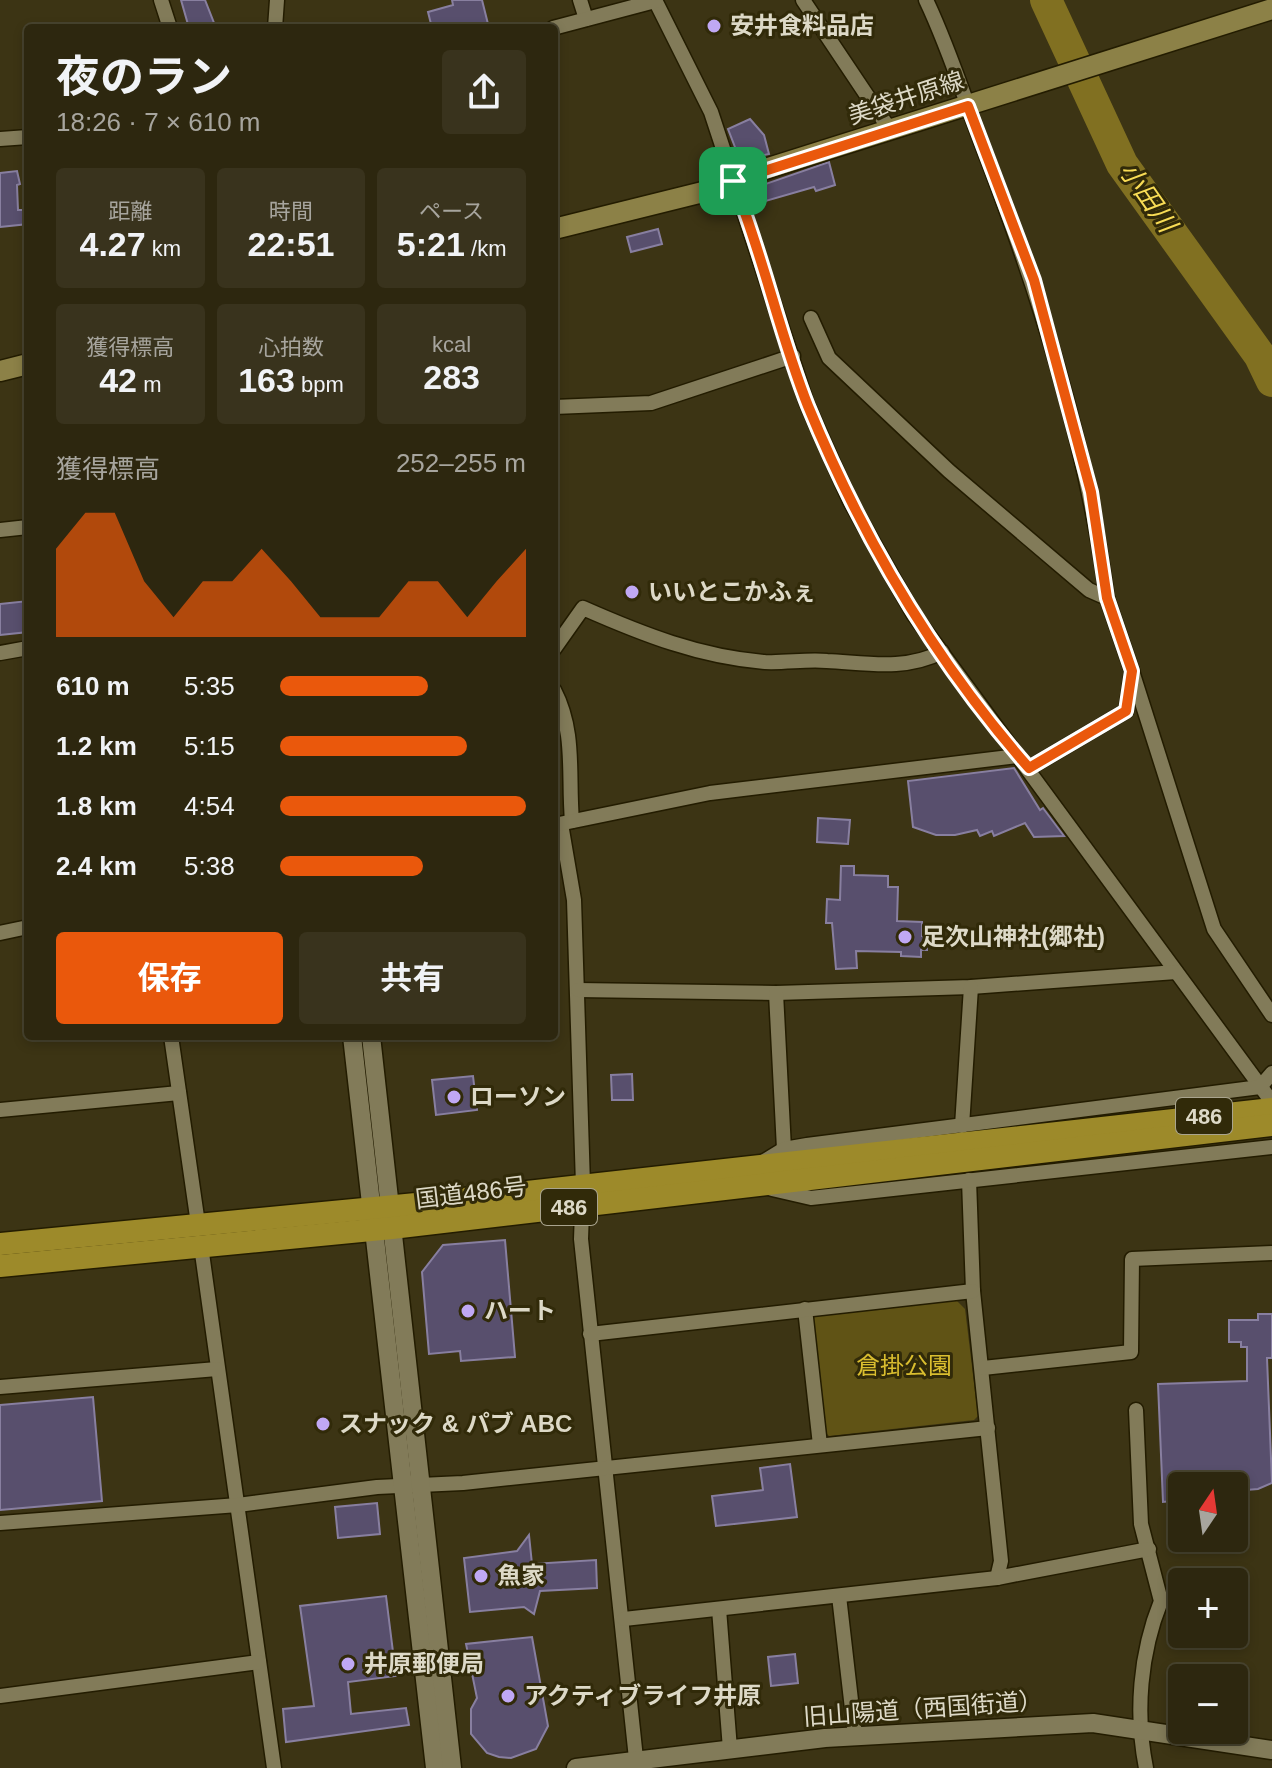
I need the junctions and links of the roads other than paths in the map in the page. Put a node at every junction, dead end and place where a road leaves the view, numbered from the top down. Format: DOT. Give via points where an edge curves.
graph roads {
  1 [pos="161,0"];
  2 [pos="277,0"];
  3 [pos="580,0"];
  4 [pos="655,0"];
  5 [pos="803,0"];
  6 [pos="926,0"];
  7 [pos="1271,10"];
  8 [pos="586,19"];
  9 [pos="169,24"];
  10 [pos="275,24"];
  11 [pos="558,27"];
  12 [pos="972,104"];
  13 [pos="890,130"];
  14 [pos="24,137"];
  15 [pos="0,139"];
  16 [pos="733,181"];
  17 [pos="558,228"];
  18 [pos="811,318"];
  19 [pos="793,356"];
  20 [pos="24,365"];
  21 [pos="0,371"];
  22 [pos="558,407"];
  23 [pos="24,527"];
  24 [pos="0,530"];
  25 [pos="1107,598"];
  26 [pos="558,643"];
  27 [pos="24,649"];
  28 [pos="942,652"];
  29 [pos="0,653"];
  30 [pos="1132,671"];
  31 [pos="558,698"];
  32 [pos="1018,756"];
  33 [pos="1029,768"];
  34 [pos="562,823"];
  35 [pos="24,928"];
  36 [pos="0,933"];
  37 [pos="1176,972"];
  38 [pos="971,987"];
  39 [pos="578,990"];
  40 [pos="776,993"];
  41 [pos="1272,1015"];
  42 [pos="172,1040"];
  43 [pos="353,1040"];
  44 [pos="371,1040"];
  45 [pos="1272,1073"];
  46 [pos="1260,1087"];
  47 [pos="179,1093"];
  48 [pos="1272,1102"];
  49 [pos="1272,1109"];
  50 [pos="0,1110"];
  51 [pos="1272,1125"];
  52 [pos="962,1126"];
  53 [pos="1137,1132"];
  54 [pos="1272,1147"];
  55 [pos="784,1149"];
  56 [pos="755,1176"];
  57 [pos="969,1180"];
  58 [pos="582,1195"];
  59 [pos="382,1218"];
  60 [pos="198,1224"];
  61 [pos="0,1244"];
  62 [pos="201,1246"];
  63 [pos="1272,1253"];
  64 [pos="0,1266"];
  65 [pos="973,1291"];
  66 [pos="805,1309"];
  67 [pos="590,1334"];
  68 [pos="983,1368"];
  69 [pos="217,1369"];
  70 [pos="0,1387"];
  71 [pos="1136,1410"];
  72 [pos="988,1428"];
  73 [pos="820,1445"];
  74 [pos="607,1469"];
  75 [pos="411,1486"];
  76 [pos="238,1505"];
  77 [pos="0,1523"];
  78 [pos="1149,1549"];
  79 [pos="997,1578"];
  80 [pos="839,1596"];
  81 [pos="719,1609"];
  82 [pos="624,1619"];
  83 [pos="259,1662"];
  84 [pos="0,1696"];
  85 [pos="1138,1728"];
  86 [pos="855,1735"];
  87 [pos="730,1749"];
  88 [pos="1272,1750"];
  89 [pos="637,1764"];
  90 [pos="274,1768"];
  91 [pos="435,1768"];
  92 [pos="452,1768"];
  93 [pos="576,1768"];
  94 [pos="1146,1768"];
  1 -- 9 [label="street"];
  2 -- 10 [label="street"];
  3 -- 8 [label="street"];
  4 -- 8 [label="street"];
  4 -- 16 [label="street" via="706,99"];
  5 -- 13 [label="street"];
  6 -- 12 [label="street"];
  7 -- 12 [label="main road, 美袋井原線"];
  8 -- 11 [label="street"];
  12 -- 13 [label="main road, 美袋井原線"];
  12 -- 25 [label="street" via="1034,280 1091,492"];
  13 -- 16 [label="main road, 美袋井原線"];
  14 -- 15 [label="street"];
  16 -- 17 [label="main road, 美袋井原線"];
  16 -- 19 [label="street"];
  18 -- 25 [label="street" via="829,358 949,471 1089,590"];
  19 -- 22 [label="street" via="651,403"];
  19 -- 28 [label="street" via="807,404 850,501 914,615"];
  20 -- 21 [label="main road"];
  23 -- 24 [label="street"];
  25 -- 30 [label="street"];
  26 -- 28 [label="street" via="583,608 659,642 765,662 825,660 883,666"];
  27 -- 29 [label="street"];
  28 -- 32 [label="street"];
  30 -- 33 [label="street" via="1126,711"];
  30 -- 41 [label="street" via="1214,929"];
  31 -- 34 [label="street" via="571,737"];
  32 -- 33 [label="street"];
  32 -- 34 [label="street" via="710,793"];
  33 -- 37 [label="street"];
  34 -- 39 [label="street" via="574,900"];
  35 -- 36 [label="street"];
  37 -- 38 [label="street"];
  37 -- 46 [label="street"];
  38 -- 40 [label="street"];
  38 -- 52 [label="street"];
  39 -- 40 [label="street"];
  39 -- 58 [label="street"];
  40 -- 55 [label="street"];
  42 -- 47 [label="street"];
  43 -- 59 [label="street"];
  44 -- 59 [label="street"];
  45 -- 46 [label="street"];
  46 -- 48 [label="street"];
  46 -- 52 [label="street"];
  47 -- 50 [label="street"];
  47 -- 60 [label="street"];
  49 -- 53 [label="highway, 486"];
  51 -- 53 [label="highway, 486"];
  52 -- 55 [label="street"];
  53 -- 56 [label="highway, 国道486号 / 486"];
  54 -- 57 [label="street"];
  55 -- 56 [label="street"];
  56 -- 57 [label="street" via="811,1198"];
  56 -- 58 [label="highway, 国道486号 / 486"];
  57 -- 65 [label="street"];
  58 -- 59 [label="highway, 国道486号 / 486"];
  58 -- 67 [label="street"];
  59 -- 60 [label="highway, 国道486号 / 486"];
  59 -- 62 [label="highway, 国道486号 / 486"];
  59 -- 75 [label="street"];
  60 -- 61 [label="highway, 国道486号 / 486"];
  62 -- 64 [label="highway, 国道486号 / 486"];
  62 -- 69 [label="street"];
  63 -- 68 [label="street" via="1132,1259 1131,1352"];
  65 -- 66 [label="street"];
  65 -- 68 [label="street"];
  66 -- 67 [label="street"];
  66 -- 73 [label="street"];
  67 -- 74 [label="street"];
  68 -- 72 [label="street"];
  69 -- 70 [label="street"];
  69 -- 76 [label="street"];
  71 -- 78 [label="street" via="1140,1514"];
  72 -- 73 [label="street"];
  72 -- 79 [label="street" via="1001,1561"];
  73 -- 74 [label="street"];
  74 -- 75 [label="street"];
  74 -- 82 [label="street"];
  75 -- 76 [label="street"];
  75 -- 91 [label="street"];
  75 -- 92 [label="street"];
  76 -- 77 [label="street"];
  76 -- 83 [label="street"];
  78 -- 79 [label="street"];
  78 -- 85 [label="street" via="1161,1601 1151,1620"];
  79 -- 80 [label="street"];
  80 -- 81 [label="street"];
  80 -- 86 [label="street"];
  81 -- 82 [label="street"];
  81 -- 87 [label="street"];
  82 -- 89 [label="street"];
  83 -- 84 [label="street"];
  83 -- 90 [label="street"];
  85 -- 86 [label="street, 旧山陽道（西国街道）" via="1093,1723"];
  85 -- 88 [label="street, 旧山陽道（西国街道）"];
  85 -- 94 [label="street"];
  86 -- 87 [label="street, 旧山陽道（西国街道）"];
  87 -- 89 [label="street, 旧山陽道（西国街道）"];
  89 -- 93 [label="street, 旧山陽道（西国街道）"];
}
